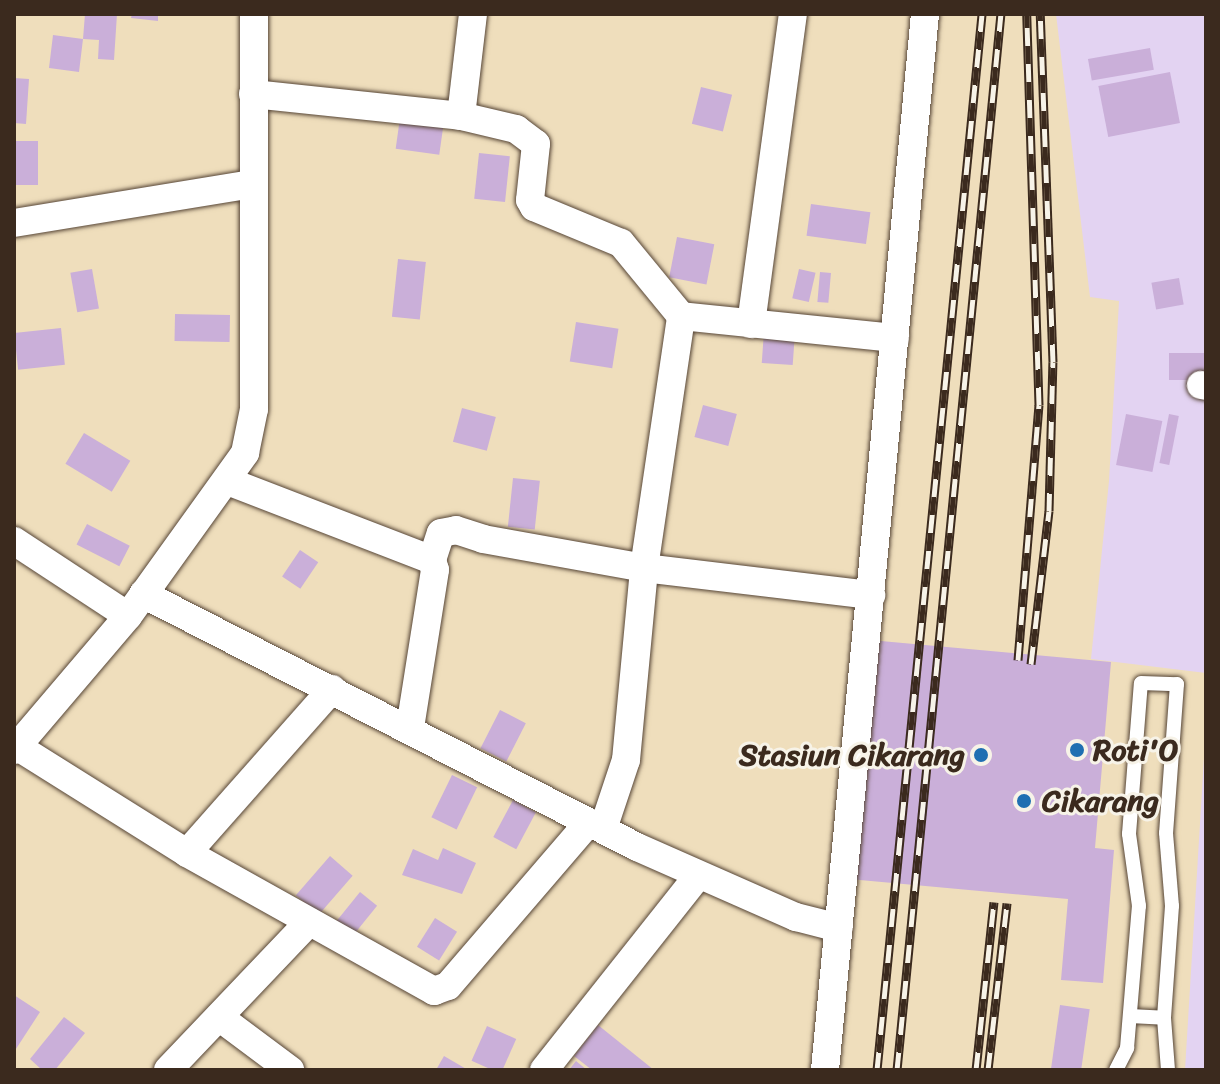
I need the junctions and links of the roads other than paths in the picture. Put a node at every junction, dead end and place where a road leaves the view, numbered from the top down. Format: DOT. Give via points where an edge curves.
graph roads {
  1 [pos="254,14"];
  2 [pos="473,14"];
  3 [pos="793,14"];
  4 [pos="925,14"];
  5 [pos="253,94"];
  6 [pos="461,116"];
  7 [pos="253,184"];
  8 [pos="14,223"];
  9 [pos="681,316"];
  10 [pos="751,324"];
  11 [pos="895,338"];
  12 [pos="230,482"];
  13 [pos="14,541"];
  14 [pos="432,560"];
  15 [pos="644,568"];
  16 [pos="871,595"];
  17 [pos="136,605"];
  18 [pos="332,689"];
  19 [pos="410,727"];
  20 [pos="16,748"];
  21 [pos="596,825"];
  22 [pos="187,853"];
  23 [pos="698,876"];
  24 [pos="309,922"];
  25 [pos="839,928"];
  26 [pos="1130,1016"];
  27 [pos="219,1017"];
  28 [pos="1164,1018"];
  29 [pos="168,1070"];
  30 [pos="290,1070"];
  31 [pos="544,1070"];
  32 [pos="825,1070"];
  33 [pos="1116,1070"];
  34 [pos="1168,1070"];
  1 -- 5 [label="street"];
  2 -- 6 [label="street"];
  3 -- 10 [label="street"];
  4 -- 11 [label="street"];
  5 -- 6 [label="street"];
  5 -- 7 [label="street"];
  6 -- 9 [label="street" via="530,136 536,156 531,204 537,211 621,243"];
  7 -- 8 [label="street"];
  7 -- 12 [label="street" via="254,409 245,453"];
  9 -- 10 [label="street"];
  9 -- 15 [label="street"];
  10 -- 11 [label="street"];
  11 -- 16 [label="street"];
  12 -- 14 [label="street"];
  12 -- 17 [label="street"];
  13 -- 17 [label="street"];
  14 -- 15 [label="street" via="441,533 456,530"];
  14 -- 19 [label="street" via="435,570"];
  15 -- 16 [label="street"];
  15 -- 21 [label="street" via="626,760"];
  16 -- 25 [label="street"];
  17 -- 18 [label="street"];
  17 -- 20 [label="street"];
  18 -- 19 [label="street"];
  18 -- 22 [label="street"];
  19 -- 21 [label="street"];
  20 -- 22 [label="street"];
  21 -- 23 [label="street"];
  21 -- 24 [label="street" via="442,990 427,990"];
  22 -- 24 [label="street"];
  23 -- 25 [label="street" via="796,917"];
  23 -- 31 [label="street"];
  24 -- 27 [label="street"];
  25 -- 32 [label="street"];
  26 -- 28 [label="lane"];
  26 -- 28 [label="lane" via="1139,906 1129,834 1141,683 1177,684 1166,833 1172,906"];
  26 -- 33 [label="lane" via="1127,1048"];
  27 -- 29 [label="street"];
  27 -- 30 [label="street"];
  28 -- 34 [label="lane"];
}
